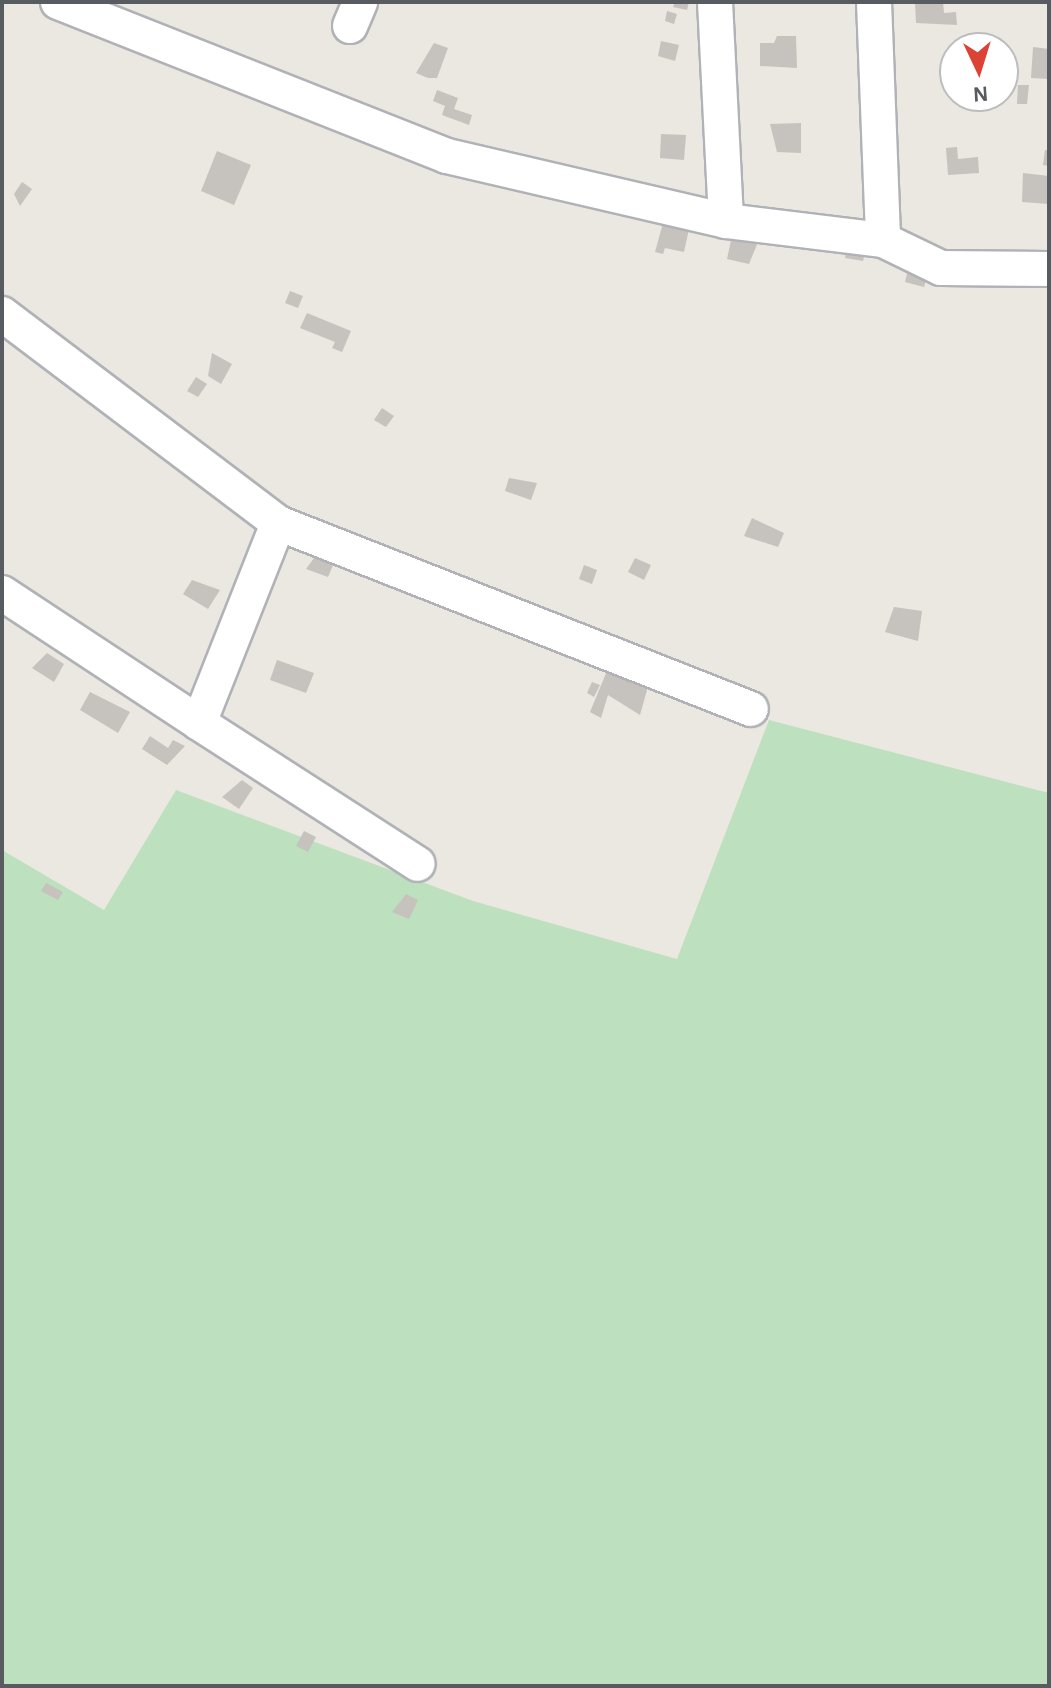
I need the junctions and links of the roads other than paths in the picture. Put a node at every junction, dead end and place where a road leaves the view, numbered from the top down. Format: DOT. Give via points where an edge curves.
graph roads {
  1 [pos="58,2"];
  2 [pos="715,2"];
  3 [pos="874,2"];
  4 [pos="726,221"];
  5 [pos="883,240"];
  6 [pos="1049,269"];
  7 [pos="2,314"];
  8 [pos="278,523"];
  9 [pos="2,593"];
  10 [pos="751,709"];
  11 [pos="199,723"];
  12 [pos="418,864"];
  1 -- 4 [label="street" via="447,156"];
  2 -- 4 [label="street"];
  3 -- 5 [label="street"];
  4 -- 5 [label="street"];
  5 -- 6 [label="street" via="941,268"];
  7 -- 8 [label="street"];
  8 -- 10 [label="street"];
  8 -- 11 [label="street"];
  9 -- 11 [label="street"];
  11 -- 12 [label="street"];
}
